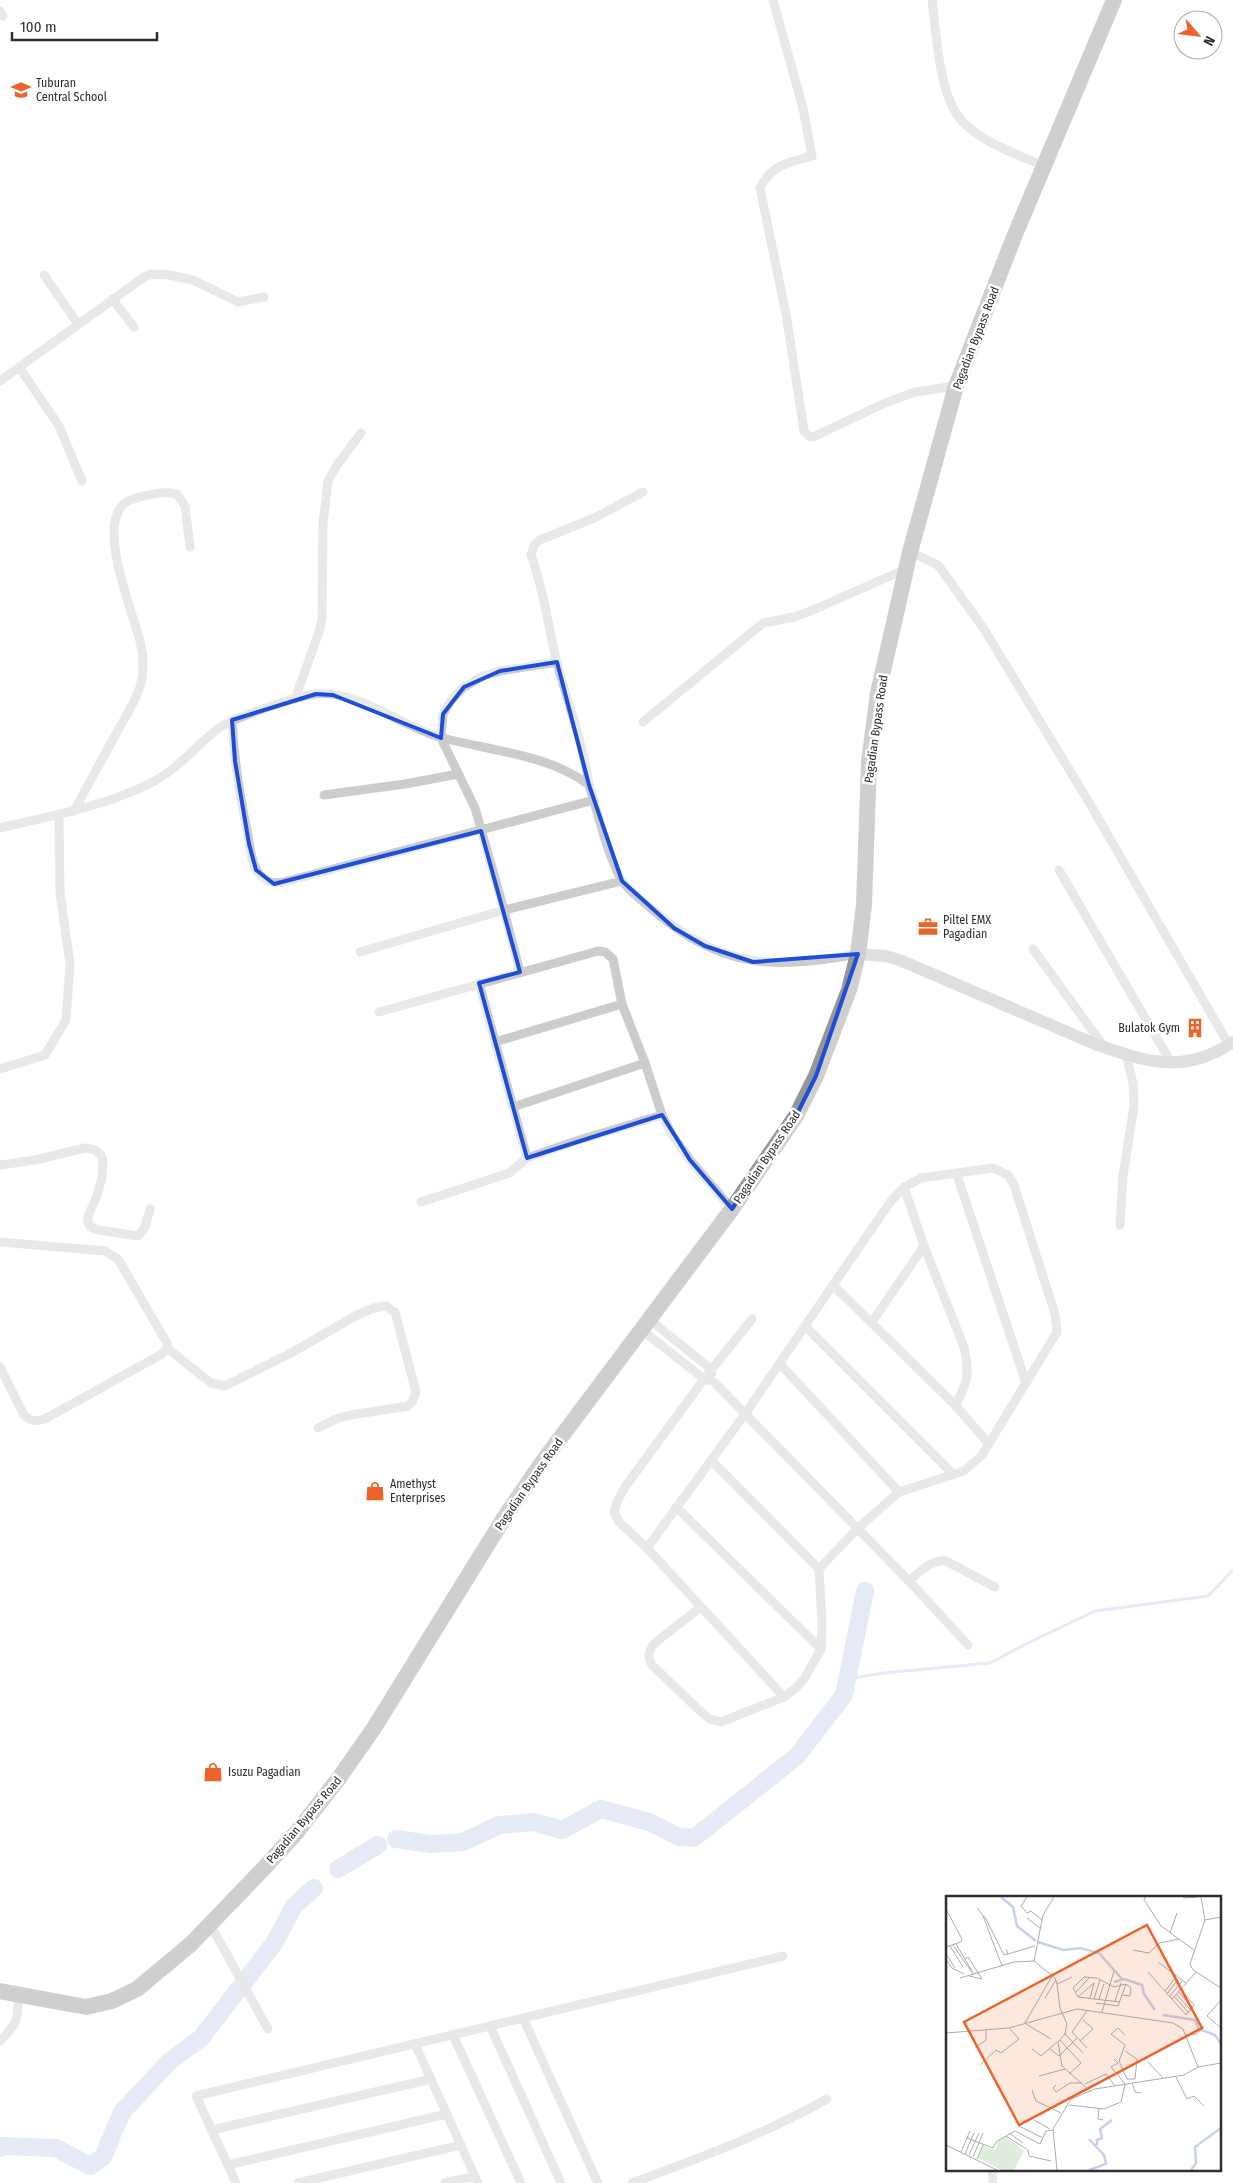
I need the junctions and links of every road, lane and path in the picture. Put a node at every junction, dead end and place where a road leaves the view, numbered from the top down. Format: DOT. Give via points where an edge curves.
graph roads {
  1 [pos="772,0"];
  2 [pos="932,0"];
  3 [pos="1114,0"];
  4 [pos="1044,166"];
  5 [pos="44,275"];
  6 [pos="264,298"];
  7 [pos="112,299"];
  8 [pos="78,324"];
  9 [pos="134,327"];
  10 [pos="19,367"];
  11 [pos="0,381"];
  12 [pos="956,386"];
  13 [pos="362,433"];
  14 [pos="82,480"];
  15 [pos="643,492"];
  16 [pos="190,546"];
  17 [pos="910,552"];
  18 [pos="906,569"];
  19 [pos="557,662"];
  20 [pos="295,699"];
  21 [pos="232,720"];
  22 [pos="643,722"];
  23 [pos="441,738"];
  24 [pos="458,774"];
  25 [pos="589,785"];
  26 [pos="324,795"];
  27 [pos="594,800"];
  28 [pos="74,810"];
  29 [pos="59,814"];
  30 [pos="0,828"];
  31 [pos="481,832"];
  32 [pos="1059,870"];
  33 [pos="622,881"];
  34 [pos="504,910"];
  35 [pos="1033,949"];
  36 [pos="360,952"];
  37 [pos="858,954"];
  38 [pos="520,972"];
  39 [pos="479,982"];
  40 [pos="622,1004"];
  41 [pos="379,1012"];
  42 [pos="495,1042"];
  43 [pos="1231,1044"];
  44 [pos="1105,1048"];
  45 [pos="1126,1054"];
  46 [pos="645,1063"];
  47 [pos="1172,1064"];
  48 [pos="0,1069"];
  49 [pos="513,1107"];
  50 [pos="662,1115"];
  51 [pos="528,1158"];
  52 [pos="0,1165"];
  53 [pos="957,1174"];
  54 [pos="904,1187"];
  55 [pos="421,1202"];
  56 [pos="150,1209"];
  57 [pos="732,1209"];
  58 [pos="1120,1225"];
  59 [pos="0,1242"];
  60 [pos="924,1246"];
  61 [pos="833,1285"];
  62 [pos="752,1319"];
  63 [pos="872,1322"];
  64 [pos="646,1325"];
  65 [pos="805,1326"];
  66 [pos="166,1348"];
  67 [pos="780,1364"];
  68 [pos="0,1368"];
  69 [pos="711,1369"];
  70 [pos="704,1379"];
  71 [pos="714,1382"];
  72 [pos="1026,1383"];
  73 [pos="955,1405"];
  74 [pos="745,1414"];
  75 [pos="318,1428"];
  76 [pos="989,1444"];
  77 [pos="711,1460"];
  78 [pos="953,1474"];
  79 [pos="899,1492"];
  80 [pos="676,1506"];
  81 [pos="858,1529"];
  82 [pos="647,1548"];
  83 [pos="819,1569"];
  84 [pos="909,1581"];
  85 [pos="995,1587"];
  86 [pos="701,1607"];
  87 [pos="968,1645"];
  88 [pos="821,1649"];
  89 [pos="784,1697"];
  90 [pos="210,1924"];
  91 [pos="783,1956"];
  92 [pos="0,1991"];
  93 [pos="18,1995"];
  94 [pos="523,2018"];
  95 [pos="490,2026"];
  96 [pos="268,2029"];
  97 [pos="453,2035"];
  98 [pos="0,2041"];
  99 [pos="415,2044"];
  100 [pos="431,2080"];
  101 [pos="827,2098"];
  102 [pos="447,2114"];
  103 [pos="212,2130"];
  104 [pos="461,2145"];
  105 [pos="228,2165"];
  106 [pos="992,2170"];
  107 [pos="476,2180"];
  108 [pos="236,2183"];
  109 [pos="298,2183"];
  110 [pos="445,2183"];
  111 [pos="521,2183"];
  112 [pos="562,2183"];
  113 [pos="598,2183"];
  114 [pos="632,2183"];
  115 [pos="993,2183"];
  1 -- 12 [label="street" via="803,108 812,156 775,168 760,188 786,314 804,431 813,437 915,392"];
  2 -- 4 [label="street" via="942,76 957,115 991,141"];
  3 -- 4 [label="highway, Pagadian Bypass Road"];
  4 -- 12 [label="highway, Pagadian Bypass Road"];
  5 -- 8 [label="street"];
  6 -- 7 [label="street" via="238,302 202,283 152,274"];
  7 -- 8 [label="street"];
  7 -- 9 [label="street"];
  8 -- 10 [label="street"];
  10 -- 11 [label="street"];
  10 -- 14 [label="street" via="59,426"];
  12 -- 17 [label="highway, Pagadian Bypass Road"];
  13 -- 20 [label="street" via="328,481 323,524 322,620"];
  15 -- 19 [label="street" via="596,518 540,540 532,549"];
  16 -- 28 [label="street" via="185,506 177,494 166,492 138,498 121,507 114,539 124,589 140,642 142,680 126,716"];
  17 -- 18 [label="highway, Pagadian Bypass Road"];
  17 -- 43 [label="street" via="938,566 984,629"];
  18 -- 22 [label="street" via="814,610 763,623"];
  18 -- 37 [label="highway, Pagadian Bypass Road" via="878,693 869,762 864,905"];
  19 -- 23 [label="street" via="500,671 464,687 443,714"];
  19 -- 25 [label="street" via="586,763"];
  20 -- 21 [label="street"];
  20 -- 23 [label="street" via="316,694 349,698"];
  21 -- 28 [label="street" via="165,776"];
  21 -- 31 [label="street" via="236,769 249,844 256,870 274,884"];
  23 -- 24 [label="street"];
  23 -- 25 [label="street" via="558,767"];
  24 -- 26 [label="street"];
  24 -- 31 [label="street" via="475,808"];
  25 -- 27 [label="street"];
  27 -- 31 [label="street"];
  27 -- 33 [label="street"];
  28 -- 29 [label="street"];
  29 -- 30 [label="street"];
  29 -- 48 [label="street" via="60,893 70,964 66,1020 44,1056"];
  31 -- 34 [label="street"];
  32 -- 47 [label="street"];
  33 -- 34 [label="street"];
  33 -- 37 [label="street" via="674,928 730,956 753,962 781,963"];
  34 -- 36 [label="street"];
  34 -- 38 [label="street"];
  35 -- 44 [label="street"];
  37 -- 44 [label="street" via="902,961"];
  37 -- 57 [label="highway, Pagadian Bypass Road" via="849,990 816,1076 796,1116"];
  38 -- 39 [label="street"];
  38 -- 40 [label="street" via="598,951 605,952 613,960"];
  39 -- 41 [label="street"];
  39 -- 42 [label="street"];
  40 -- 42 [label="street"];
  40 -- 46 [label="street"];
  42 -- 49 [label="street"];
  43 -- 47 [label="street" via="1196,1062"];
  44 -- 45 [label="street"];
  45 -- 47 [label="street"];
  45 -- 58 [label="street" via="1133,1083 1134,1106 1123,1176"];
  46 -- 49 [label="street"];
  46 -- 50 [label="street"];
  49 -- 51 [label="street"];
  50 -- 51 [label="street"];
  50 -- 57 [label="street" via="690,1160"];
  51 -- 55 [label="street" via="509,1173"];
  52 -- 56 [label="street" via="29,1162 86,1148 95,1150 103,1161 100,1187 88,1223 92,1227 138,1236 145,1227"];
  53 -- 54 [label="street" via="921,1178"];
  53 -- 72 [label="street"];
  53 -- 72 [label="street" via="993,1168 1008,1176 1014,1185 1057,1324 1053,1342"];
  54 -- 60 [label="street"];
  54 -- 61 [label="street"];
  57 -- 64 [label="highway, Pagadian Bypass Road"];
  59 -- 66 [label="street" via="112,1254 165,1337"];
  60 -- 63 [label="street"];
  60 -- 73 [label="street" via="968,1364 968,1378"];
  61 -- 63 [label="street"];
  61 -- 65 [label="street"];
  62 -- 69 [label="street"];
  63 -- 73 [label="street"];
  64 -- 69 [label="street"];
  64 -- 70 [label="street"];
  64 -- 90 [label="highway, Pagadian Bypass Road" via="504,1518 374,1728 339,1778 296,1833"];
  65 -- 67 [label="street"];
  65 -- 78 [label="street"];
  66 -- 68 [label="street" via="162,1354 36,1422 24,1415"];
  66 -- 75 [label="street" via="211,1383 225,1386 357,1315 374,1308 392,1308 396,1312 416,1392 412,1402 408,1406 336,1419"];
  67 -- 74 [label="street"];
  67 -- 79 [label="street"];
  69 -- 70 [label="street"];
  69 -- 71 [label="street"];
  70 -- 71 [label="street"];
  70 -- 82 [label="street" via="617,1502 614,1512 619,1522"];
  71 -- 74 [label="street"];
  72 -- 76 [label="street"];
  73 -- 76 [label="street"];
  74 -- 77 [label="street"];
  74 -- 81 [label="street"];
  76 -- 78 [label="street" via="973,1464"];
  77 -- 80 [label="street"];
  77 -- 83 [label="street"];
  78 -- 79 [label="street"];
  79 -- 81 [label="street"];
  80 -- 82 [label="street"];
  80 -- 88 [label="street"];
  81 -- 83 [label="street"];
  81 -- 84 [label="street"];
  82 -- 86 [label="street"];
  83 -- 88 [label="street"];
  84 -- 85 [label="street" via="938,1560 946,1561"];
  84 -- 87 [label="street"];
  86 -- 89 [label="street"];
  86 -- 89 [label="street" via="649,1650 652,1665 700,1712 722,1722"];
  88 -- 89 [label="street" via="804,1679"];
  90 -- 93 [label="highway, Pagadian Bypass Road" via="136,1989 112,2001 86,2007"];
  90 -- 96 [label="street"];
  91 -- 94 [label="street"];
  92 -- 93 [label="highway, Pagadian Bypass Road"];
  93 -- 98 [label="street" via="16,2023"];
  94 -- 95 [label="street"];
  94 -- 113 [label="street"];
  95 -- 97 [label="street"];
  95 -- 112 [label="street"];
  97 -- 99 [label="street"];
  97 -- 111 [label="street"];
  99 -- 100 [label="street"];
  99 -- 103 [label="street" via="196,2096"];
  100 -- 102 [label="street"];
  100 -- 103 [label="street"];
  101 -- 114 [label="street" via="754,2136"];
  102 -- 104 [label="street"];
  102 -- 105 [label="street"];
  103 -- 105 [label="street"];
  104 -- 107 [label="street"];
  104 -- 109 [label="street"];
  105 -- 108 [label="street"];
  106 -- 115 [label="street"];
  107 -- 110 [label="street"];
}
